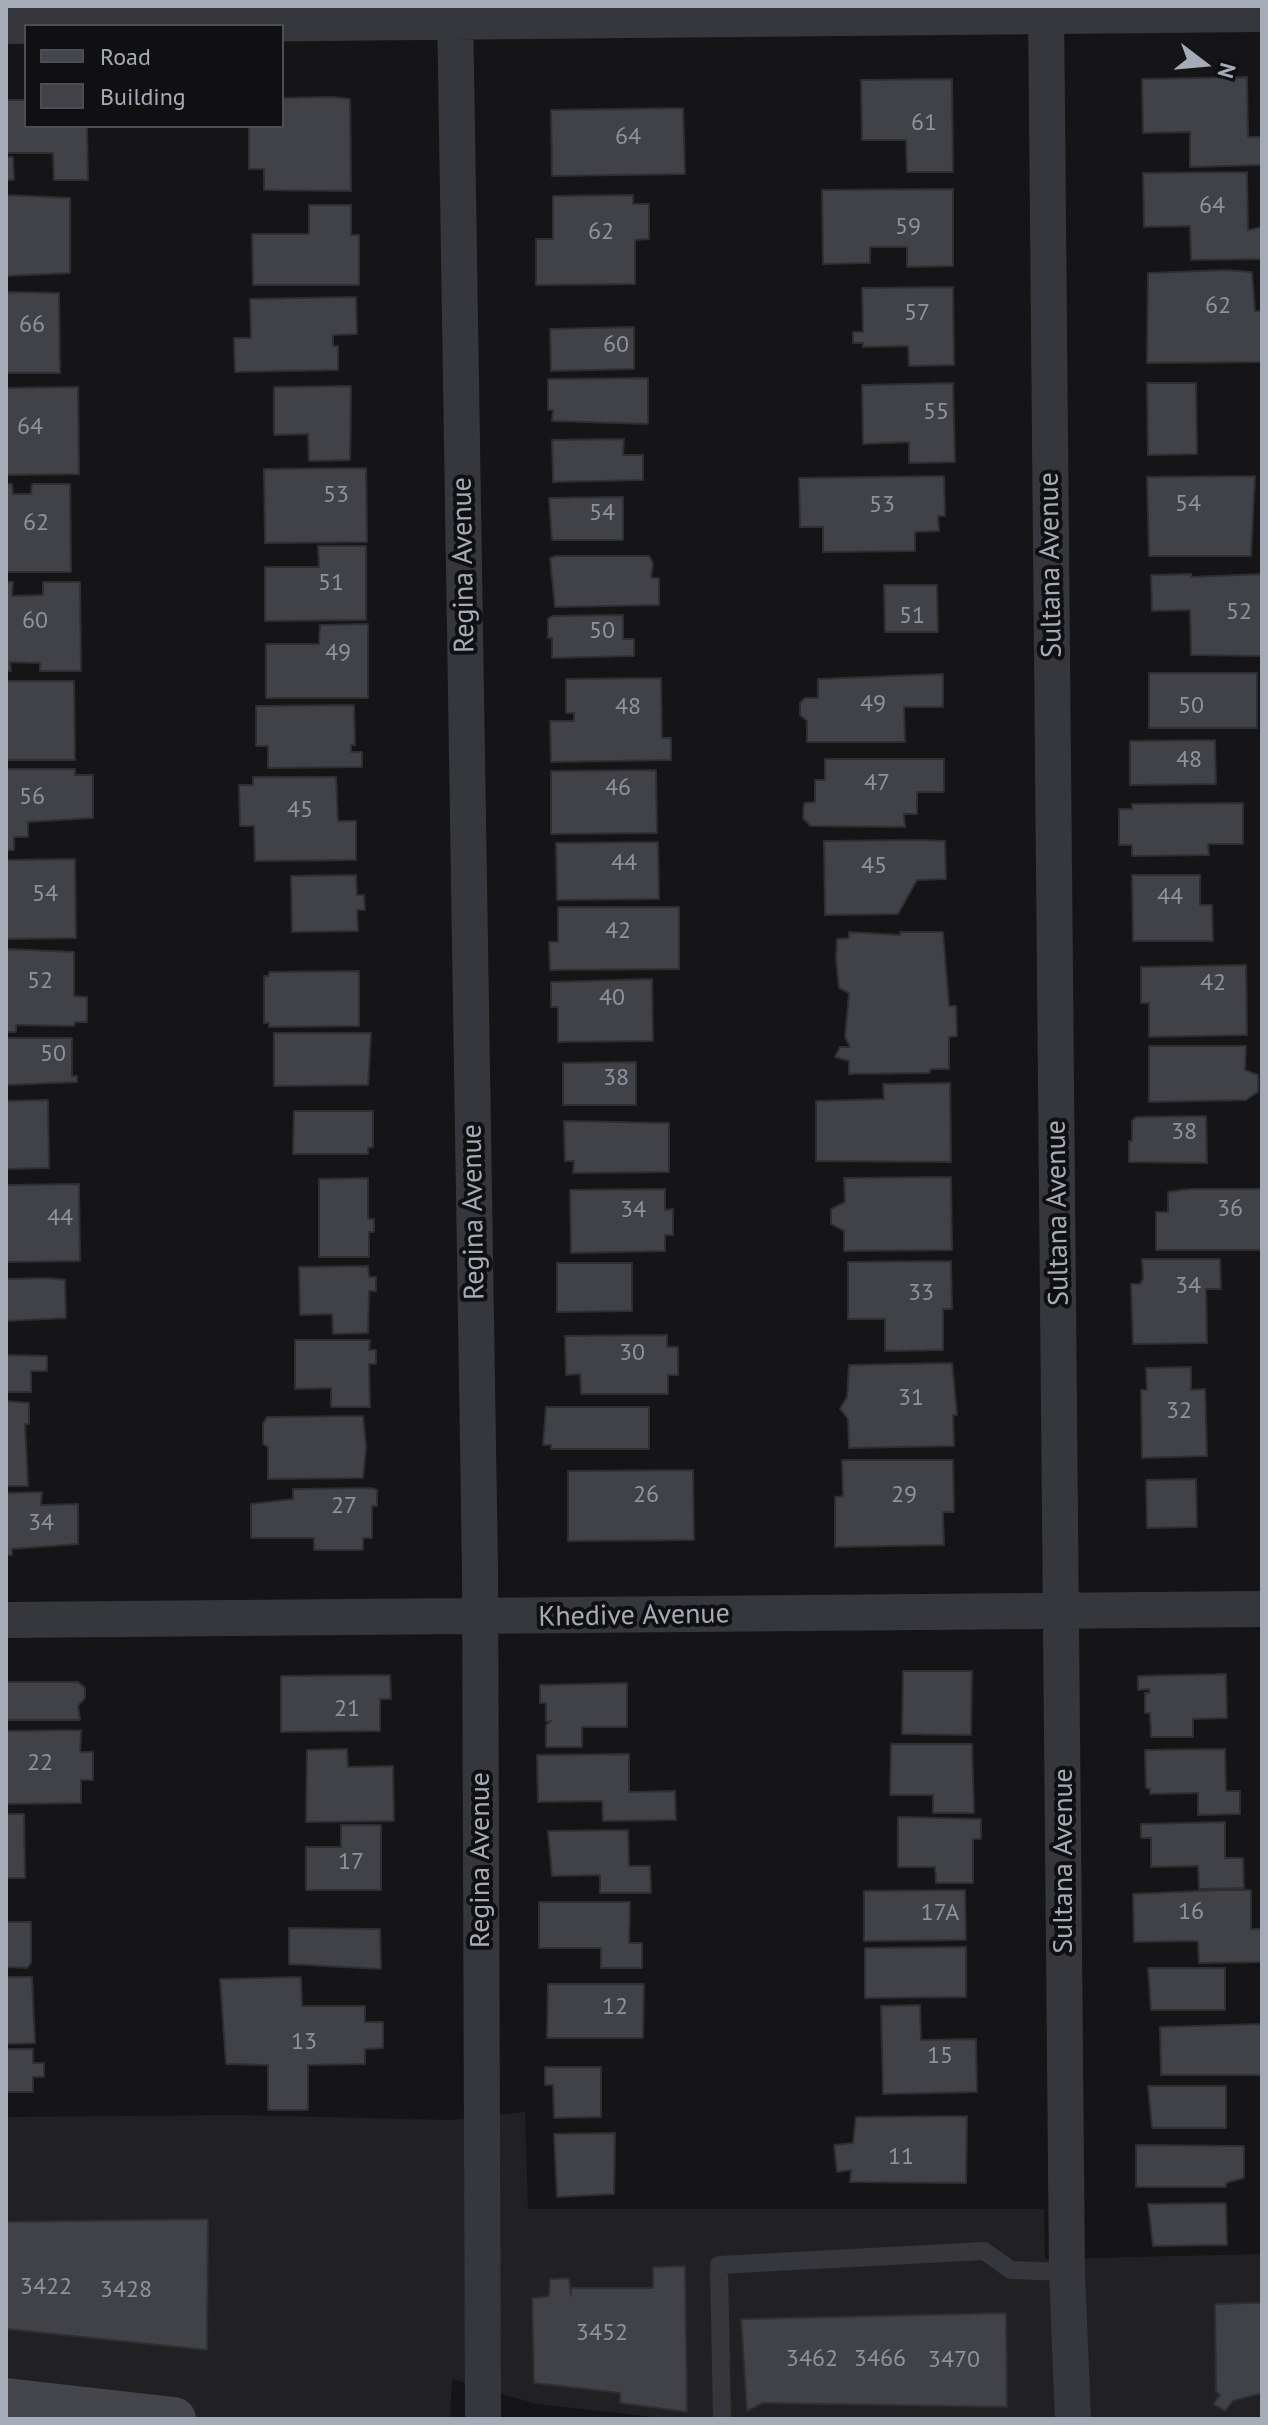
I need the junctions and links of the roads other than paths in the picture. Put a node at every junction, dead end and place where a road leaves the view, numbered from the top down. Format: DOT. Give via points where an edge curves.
graph roads {
  1 [pos="1046,11"];
  2 [pos="455,14"];
  3 [pos="1262,14"];
  4 [pos="81,24"];
  5 [pos="1262,1609"];
  6 [pos="1062,1611"];
  7 [pos="480,1619"];
  8 [pos="6,1620"];
  9 [pos="1067,2272"];
  10 [pos="6,2400"];
  11 [pos="174,2419"];
  12 [pos="483,2419"];
  13 [pos="722,2419"];
  14 [pos="1073,2419"];
  1 -- 2 [label="street"];
  1 -- 3 [label="street"];
  1 -- 6 [label="street, Sultana Avenue"];
  2 -- 4 [label="street"];
  2 -- 7 [label="street, Regina Avenue"];
  5 -- 6 [label="street, Khedive Avenue"];
  6 -- 7 [label="street, Khedive Avenue"];
  6 -- 9 [label="street, Sultana Avenue"];
  7 -- 8 [label="street, Khedive Avenue"];
  7 -- 12 [label="street, Regina Avenue"];
  9 -- 13 [label="lane" via="1011,2270 984,2251 719,2265"];
  9 -- 14 [label="street, Sultana Avenue"];
  10 -- 11 [label="main road"];
}
